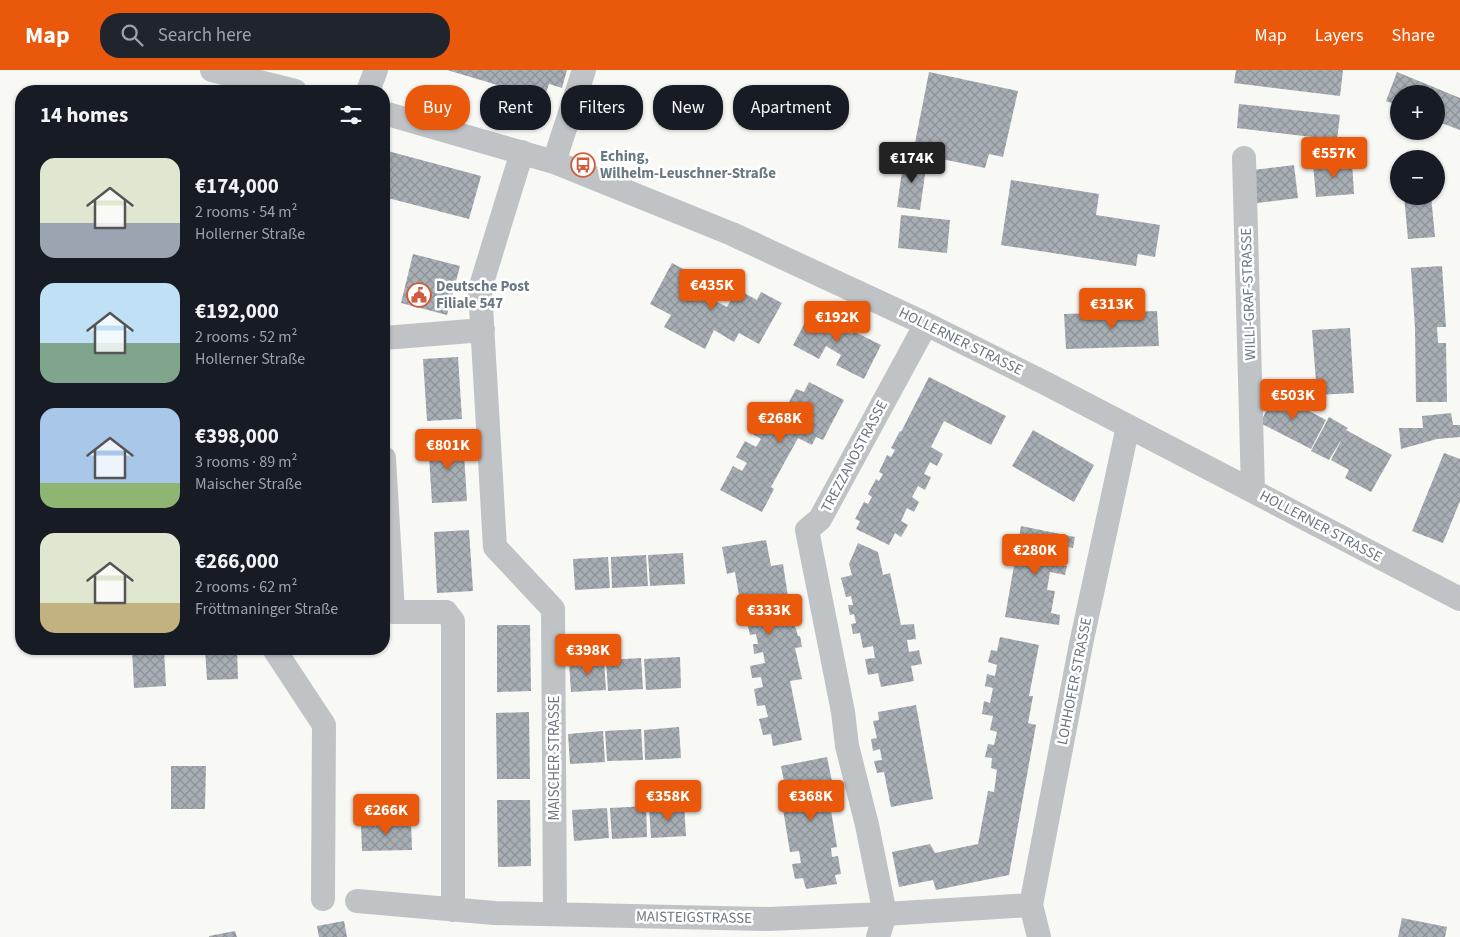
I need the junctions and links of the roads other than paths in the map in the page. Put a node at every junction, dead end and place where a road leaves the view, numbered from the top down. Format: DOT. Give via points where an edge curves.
graph roads {
  1 [pos="376,70"];
  2 [pos="584,70"];
  3 [pos="221,71"];
  4 [pos="267,85"];
  5 [pos="370,85"];
  6 [pos="390,115"];
  7 [pos="522,152"];
  8 [pos="1244,158"];
  9 [pos="554,162"];
  10 [pos="926,324"];
  11 [pos="483,330"];
  12 [pos="390,338"];
  13 [pos="1128,426"];
  14 [pos="1253,490"];
  15 [pos="390,561"];
  16 [pos="1457,591"];
  17 [pos="278,655"];
  18 [pos="323,899"];
  19 [pos="356,901"];
  20 [pos="1032,904"];
  21 [pos="453,910"];
  22 [pos="555,914"];
  23 [pos="885,914"];
  24 [pos="878,937"];
  25 [pos="1039,937"];
  1 -- 5 [label="street"];
  2 -- 9 [label="street"];
  3 -- 4 [label="street"];
  6 -- 7 [label="street, HOLLERNER STRASSE"];
  7 -- 9 [label="street, HOLLERNER STRASSE"];
  7 -- 11 [label="street, MAISCHER STRASSE" via="480,289"];
  8 -- 14 [label="street, WILLI-GRAF-STRASSE"];
  9 -- 10 [label="street, HOLLERNER STRASSE" via="732,234"];
  10 -- 13 [label="street, HOLLERNER STRASSE"];
  10 -- 23 [label="street, TREZZANOSTRASSE" via="820,520 807,530 847,746"];
  11 -- 12 [label="street"];
  11 -- 22 [label="street, MAISCHER STRASSE" via="495,547 553,609"];
  13 -- 14 [label="street, HOLLERNER STRASSE"];
  13 -- 20 [label="street, LOHHOFER STRASSE" via="1081,644"];
  14 -- 16 [label="street, HOLLERNER STRASSE"];
  15 -- 21 [label="street" via="393,612 446,612 453,621"];
  17 -- 18 [label="street" via="324,725"];
  19 -- 21 [label="street, MAISTEIGSTRASSE"];
  20 -- 23 [label="street, MAISTEIGSTRASSE"];
  20 -- 25 [label="street, LOHHOFER STRASSE"];
  21 -- 22 [label="street, MAISTEIGSTRASSE"];
  22 -- 23 [label="street, MAISTEIGSTRASSE" via="768,919"];
  23 -- 24 [label="street"];
}
